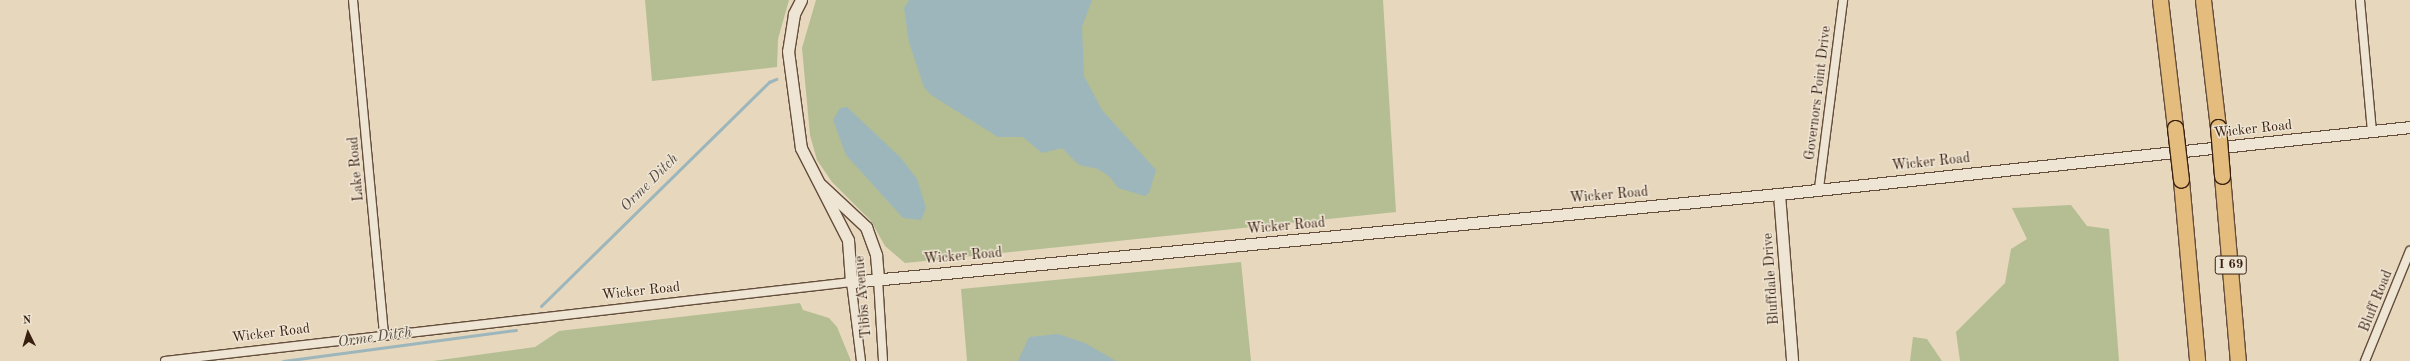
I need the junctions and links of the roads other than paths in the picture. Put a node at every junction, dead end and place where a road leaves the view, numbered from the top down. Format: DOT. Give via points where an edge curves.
graph roads {
  1 [pos="353,0"];
  2 [pos="801,0"];
  3 [pos="1843,0"];
  4 [pos="2160,0"];
  5 [pos="2203,0"];
  6 [pos="2360,0"];
  7 [pos="2410,127"];
  8 [pos="2372,132"];
  9 [pos="816,181"];
  10 [pos="1819,188"];
  11 [pos="1779,194"];
  12 [pos="2410,251"];
  13 [pos="878,279"];
  14 [pos="851,282"];
  15 [pos="384,336"];
  16 [pos="2197,357"];
  17 [pos="2238,358"];
  18 [pos="166,361"];
  19 [pos="861,361"];
  20 [pos="883,361"];
  21 [pos="1792,361"];
  22 [pos="2365,361"];
  1 -- 15 [label="street, Lake Road"];
  2 -- 9 [label="street, Tibbs Avenue" via="794,14 788,51 800,148"];
  3 -- 10 [label="street, Governors Point Drive"];
  4 -- 16 [label="highway, bridge" via="2181,180"];
  5 -- 17 [label="highway, I 69, bridge" via="2218,127"];
  6 -- 8 [label="street"];
  7 -- 8 [label="street, Wicker Road"];
  8 -- 10 [label="street, Wicker Road"];
  9 -- 13 [label="street, Tibbs Avenue" via="866,227 876,255"];
  9 -- 14 [label="street, Tibbs Avenue" via="848,240"];
  10 -- 11 [label="street, Wicker Road"];
  11 -- 13 [label="street, Wicker Road"];
  11 -- 21 [label="street, Bluffdale Drive"];
  12 -- 22 [label="street, Bluff Road"];
  13 -- 14 [label="street, Wicker Road"];
  13 -- 20 [label="street, Tibbs Avenue"];
  14 -- 15 [label="street, Wicker Road"];
  14 -- 19 [label="street, Tibbs Avenue"];
  15 -- 18 [label="street, Wicker Road"];
}
